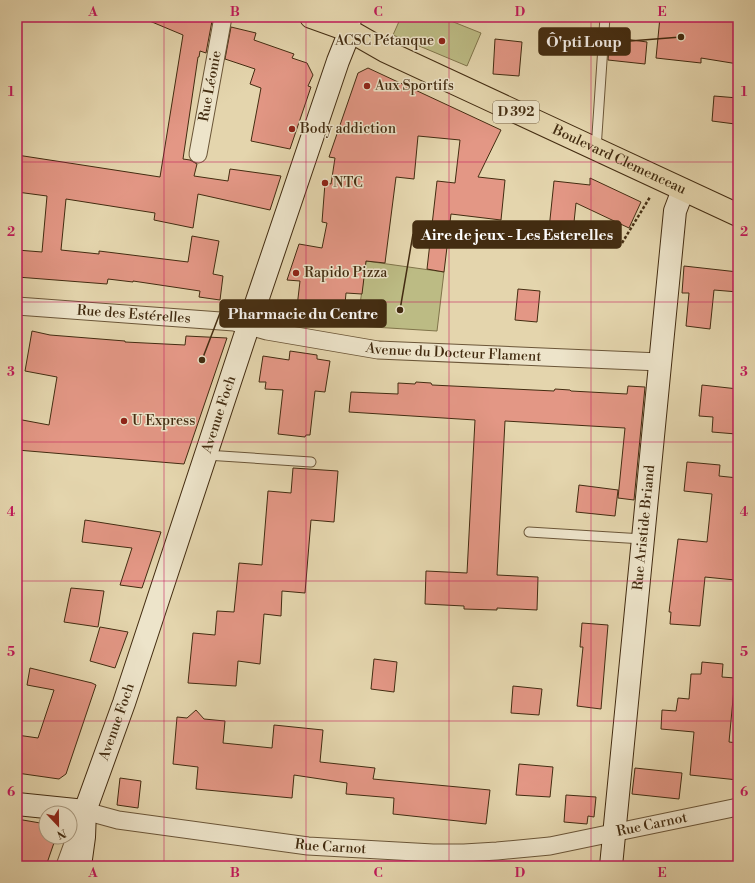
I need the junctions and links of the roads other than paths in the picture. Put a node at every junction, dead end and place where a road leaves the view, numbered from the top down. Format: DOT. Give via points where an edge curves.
graph roads {
  1 [pos="223,17"];
  2 [pos="311,17"];
  3 [pos="605,17"];
  4 [pos="351,24"];
  5 [pos="596,149"];
  6 [pos="198,154"];
  7 [pos="683,190"];
  8 [pos="738,215"];
  9 [pos="17,306"];
  10 [pos="249,327"];
  11 [pos="660,362"];
  12 [pos="206,455"];
  13 [pos="311,462"];
  14 [pos="529,532"];
  15 [pos="643,539"];
  16 [pos="17,804"];
  17 [pos="738,808"];
  18 [pos="85,811"];
  19 [pos="614,833"];
  20 [pos="65,866"];
  21 [pos="80,866"];
  22 [pos="611,866"];
  1 -- 6 [label="street, Rue Léonie"];
  2 -- 4 [label="main road, D 392"];
  3 -- 5 [label="lane"];
  4 -- 5 [label="main road, Boulevard Clemenceau / D 392" via="385,51"];
  4 -- 10 [label="street, Avenue Foch"];
  5 -- 7 [label="main road, Boulevard Clemenceau / D 392"];
  7 -- 8 [label="main road, Boulevard Clemenceau / D 392"];
  7 -- 11 [label="street, Rue Aristide Briand" via="675,211"];
  9 -- 10 [label="street, Rue des Estérelles" via="234,322"];
  10 -- 11 [label="street, Avenue du Docteur Flament" via="378,350"];
  10 -- 12 [label="street, Avenue Foch"];
  11 -- 15 [label="street, Rue Aristide Briand"];
  12 -- 13 [label="lane"];
  12 -- 18 [label="street, Avenue Foch" via="124,703"];
  14 -- 15 [label="lane"];
  15 -- 19 [label="street, Rue Aristide Briand"];
  16 -- 18 [label="street, Rue Carnot"];
  17 -- 19 [label="street, Rue Carnot"];
  18 -- 19 [label="street, Rue Carnot" via="118,820 308,846 433,853 550,846"];
  18 -- 20 [label="street"];
  18 -- 21 [label="street, Avenue Foch"];
  19 -- 22 [label="street, Rue Aristide Briand"];
}
